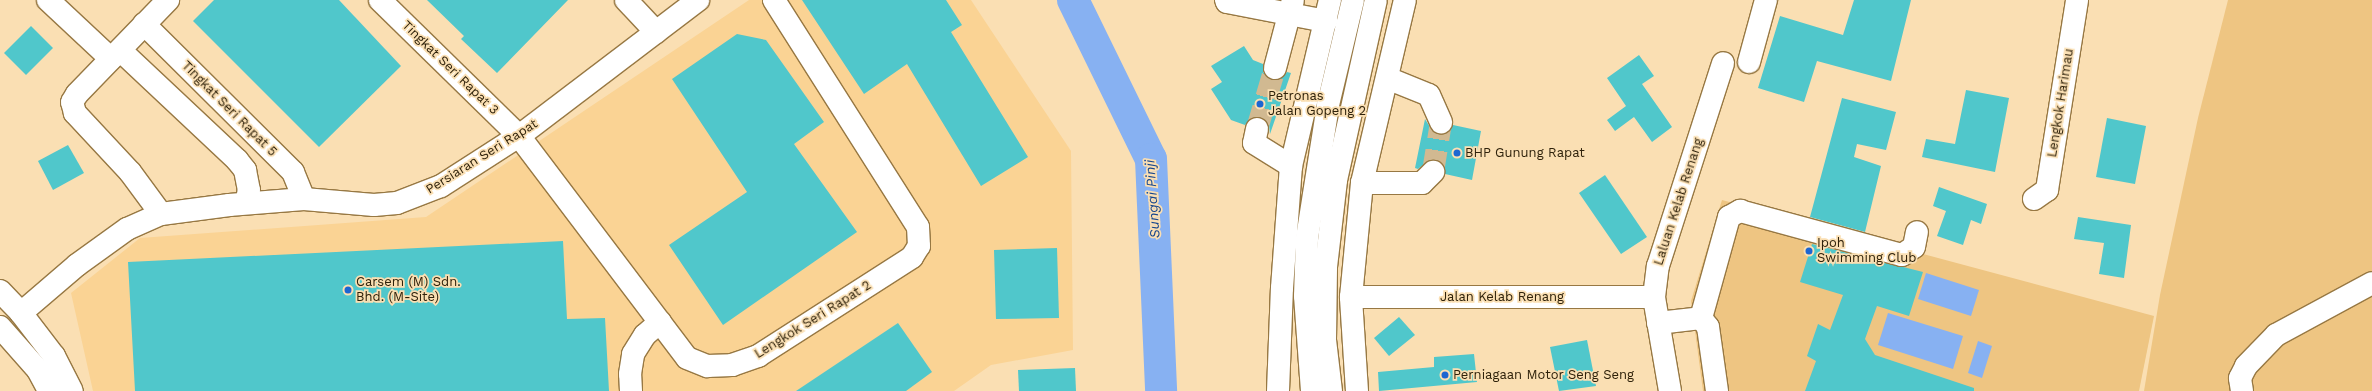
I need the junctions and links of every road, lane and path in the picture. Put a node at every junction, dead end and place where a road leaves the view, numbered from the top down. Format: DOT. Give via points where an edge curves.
graph roads {
  1 [pos="48,0"];
  2 [pos="168,0"];
  3 [pos="380,0"];
  4 [pos="626,0"];
  5 [pos="698,0"];
  6 [pos="774,0"];
  7 [pos="1226,0"];
  8 [pos="1353,0"];
  9 [pos="1376,0"];
  10 [pos="1405,0"];
  11 [pos="1766,0"];
  12 [pos="2077,0"];
  13 [pos="1291,7"];
  14 [pos="1328,10"];
  15 [pos="144,24"];
  16 [pos="656,32"];
  17 [pos="116,54"];
  18 [pos="1749,62"];
  19 [pos="1724,63"];
  20 [pos="1275,68"];
  21 [pos="1387,78"];
  22 [pos="1441,122"];
  23 [pos="1257,129"];
  24 [pos="519,136"];
  25 [pos="1291,166"];
  26 [pos="1432,172"];
  27 [pos="1326,176"];
  28 [pos="1362,183"];
  29 [pos="304,199"];
  30 [pos="2034,199"];
  31 [pos="246,203"];
  32 [pos="161,214"];
  33 [pos="1917,232"];
  34 [pos="2372,283"];
  35 [pos="1282,288"];
  36 [pos="0,291"];
  37 [pos="1351,297"];
  38 [pos="1654,297"];
  39 [pos="11,312"];
  40 [pos="1701,318"];
  41 [pos="660,322"];
  42 [pos="1658,323"];
  43 [pos="0,327"];
  44 [pos="38,370"];
  45 [pos="49,391"];
  46 [pos="72,391"];
  47 [pos="631,391"];
  48 [pos="1278,391"];
  49 [pos="1287,391"];
  50 [pos="1312,391"];
  51 [pos="1331,391"];
  52 [pos="1357,391"];
  53 [pos="1670,391"];
  54 [pos="1717,391"];
  55 [pos="2242,391"];
  1 -- 17 [label="main road"];
  2 -- 15 [label="main road"];
  3 -- 24 [label="main road, Tingkat Seri Rapat 3"];
  4 -- 16 [label="main road"];
  5 -- 16 [label="main road, Persiaran Seri Rapat"];
  6 -- 41 [label="main road, Lengkok Seri Rapat 2" via="918,227 919,246 912,258 758,356 732,365 707,366 687,358"];
  7 -- 13 [label="main road"];
  8 -- 27 [label="main road" via="1328,105"];
  9 -- 27 [label="main road"];
  10 -- 21 [label="main road"];
  11 -- 18 [label="main road"];
  12 -- 30 [label="main road, Lengkok Harimau" via="2047,190"];
  13 -- 14 [label="main road"];
  13 -- 20 [label="main road"];
  14 -- 25 [label="main road"];
  15 -- 17 [label="main road"];
  15 -- 29 [label="main road, Tingkat Seri Rapat 5" via="293,172"];
  16 -- 24 [label="main road, Persiaran Seri Rapat"];
  17 -- 31 [label="main road" via="237,160 245,170 248,184"];
  17 -- 32 [label="main road" via="72,102 75,112 130,172"];
  19 -- 38 [label="main road, Laluan Kelab Renang" via="1658,266"];
  21 -- 22 [label="main road" via="1429,95"];
  21 -- 28 [label="main road"];
  23 -- 25 [label="main road" via="1254,143"];
  24 -- 29 [label="main road, Persiaran Seri Rapat" via="441,186 397,203 374,205"];
  24 -- 41 [label="main road, Lengkok Seri Rapat 2"];
  25 -- 35 [label="main road"];
  26 -- 28 [label="main road" via="1422,183"];
  27 -- 50 [label="main road" via="1307,238 1305,296"];
  27 -- 51 [label="main road" via="1325,340"];
  28 -- 37 [label="main road"];
  29 -- 31 [label="main road, Persiaran Seri Rapat"];
  31 -- 32 [label="main road, Persiaran Seri Rapat"];
  32 -- 39 [label="main road, Persiaran Seri Rapat" via="126,229"];
  33 -- 40 [label="main road" via="1914,247 1902,255 1740,211 1729,217"];
  34 -- 55 [label="main road" via="2276,335 2246,366 2240,378"];
  35 -- 48 [label="main road"];
  35 -- 49 [label="main road"];
  36 -- 39 [label="main road"];
  37 -- 38 [label="main road, Jalan Kelab Renang"];
  37 -- 52 [label="main road"];
  38 -- 42 [label="main road, Laluan Kelab Renang"];
  39 -- 44 [label="main road"];
  39 -- 46 [label="main road" via="54,356"];
  40 -- 42 [label="main road"];
  40 -- 54 [label="main road" via="1708,327"];
  41 -- 47 [label="main road" via="644,335 633,354"];
  42 -- 53 [label="main road, Laluan Kelab Renang"];
  43 -- 44 [label="main road"];
  44 -- 45 [label="main road"];
}
